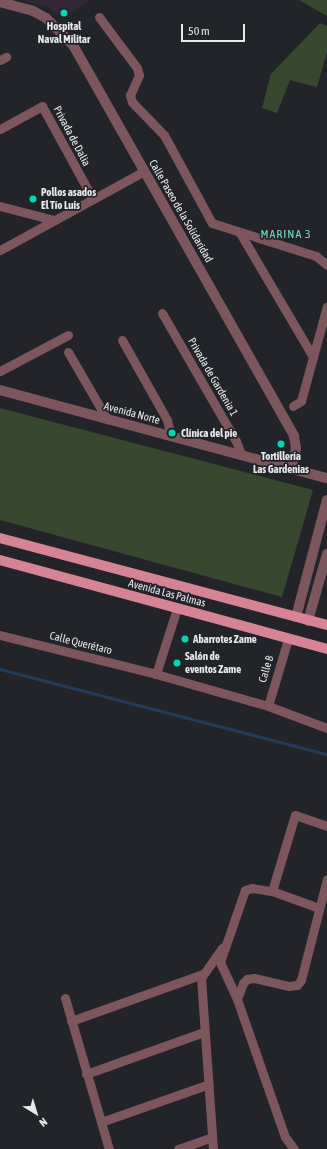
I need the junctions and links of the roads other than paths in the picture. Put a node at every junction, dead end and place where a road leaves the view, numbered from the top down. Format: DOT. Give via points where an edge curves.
graph roads {
  1 [pos="0,2"];
  2 [pos="99,17"];
  3 [pos="0,129"];
  4 [pos="144,171"];
  5 [pos="93,199"];
  6 [pos="0,206"];
  7 [pos="54,220"];
  8 [pos="240,233"];
  9 [pos="0,250"];
  10 [pos="327,265"];
  11 [pos="327,306"];
  12 [pos="162,313"];
  13 [pos="68,335"];
  14 [pos="122,340"];
  15 [pos="68,352"];
  16 [pos="313,357"];
  17 [pos="0,371"];
  18 [pos="0,390"];
  19 [pos="293,406"];
  20 [pos="107,419"];
  21 [pos="171,436"];
  22 [pos="241,454"];
  23 [pos="292,468"];
  24 [pos="327,478"];
  25 [pos="327,500"];
  26 [pos="0,538"];
  27 [pos="327,554"];
  28 [pos="0,560"];
  29 [pos="308,573"];
  30 [pos="321,576"];
  31 [pos="177,608"];
  32 [pos="296,618"];
  33 [pos="308,621"];
  34 [pos="327,625"];
  35 [pos="0,635"];
  36 [pos="288,639"];
  37 [pos="327,649"];
  38 [pos="156,674"];
  39 [pos="268,706"];
  40 [pos="327,728"];
  41 [pos="327,826"];
  42 [pos="327,879"];
  43 [pos="272,891"];
  44 [pos="319,908"];
  45 [pos="228,940"];
  46 [pos="203,974"];
  47 [pos="65,998"];
  48 [pos="237,999"];
  49 [pos="72,1021"];
  50 [pos="204,1032"];
  51 [pos="86,1074"];
  52 [pos="209,1084"];
  53 [pos="101,1122"];
  54 [pos="212,1137"];
  55 [pos="108,1149"];
  56 [pos="178,1149"];
  57 [pos="213,1149"];
  58 [pos="294,1149"];
  1 -- 4 [label="street, Calle Paseo de la Solidaridad" via="32,11 46,18 68,37"];
  2 -- 8 [label="street" via="139,75 130,95 137,111 164,135 212,223"];
  3 -- 5 [label="street, Privada de Dalia" via="42,106"];
  4 -- 5 [label="street"];
  4 -- 23 [label="street, Calle Paseo de la Solidaridad" via="294,436 296,448"];
  5 -- 7 [label="street"];
  6 -- 7 [label="street"];
  7 -- 9 [label="street"];
  8 -- 10 [label="street" via="316,256"];
  8 -- 16 [label="street"];
  11 -- 16 [label="street"];
  12 -- 22 [label="street, Privada de Gardenia 1"];
  13 -- 17 [label="street"];
  14 -- 21 [label="street" via="167,420"];
  15 -- 20 [label="street"];
  16 -- 19 [label="street" via="301,401"];
  18 -- 20 [label="street, Avenida Norte"];
  20 -- 21 [label="street, Avenida Norte"];
  21 -- 22 [label="street, Avenida Norte"];
  22 -- 23 [label="street, Avenida Norte"];
  23 -- 24 [label="street, Avenida Norte"];
  25 -- 29 [label="street"];
  26 -- 32 [label="main road, Avenida Las Palmas"];
  27 -- 30 [label="street"];
  28 -- 31 [label="main road, Avenida Las Palmas"];
  29 -- 30 [label="street"];
  29 -- 32 [label="street"];
  30 -- 33 [label="street"];
  31 -- 36 [label="main road, Avenida Las Palmas"];
  31 -- 38 [label="street"];
  32 -- 33 [label="main road, Avenida Las Palmas"];
  33 -- 34 [label="main road, Avenida Las Palmas"];
  35 -- 38 [label="street, Calle Querétaro"];
  36 -- 37 [label="main road, Avenida Las Palmas"];
  36 -- 39 [label="street, Calle B"];
  38 -- 39 [label="street, Calle Querétaro"];
  39 -- 40 [label="street, Calle Querétaro"];
  41 -- 43 [label="street" via="295,815"];
  42 -- 44 [label="street"];
  43 -- 44 [label="street"];
  43 -- 45 [label="street" via="252,888 245,890"];
  44 -- 48 [label="street" via="301,980 297,985 247,979 242,983"];
  45 -- 46 [label="street"];
  45 -- 48 [label="street" via="220,962"];
  46 -- 49 [label="street"];
  46 -- 50 [label="street" via="201,991"];
  47 -- 49 [label="street"];
  48 -- 58 [label="street" via="285,1137"];
  49 -- 51 [label="street"];
  50 -- 51 [label="street"];
  50 -- 52 [label="street"];
  51 -- 53 [label="street"];
  52 -- 53 [label="street"];
  52 -- 54 [label="street"];
  53 -- 55 [label="street"];
  54 -- 56 [label="street"];
  54 -- 57 [label="street"];
}
